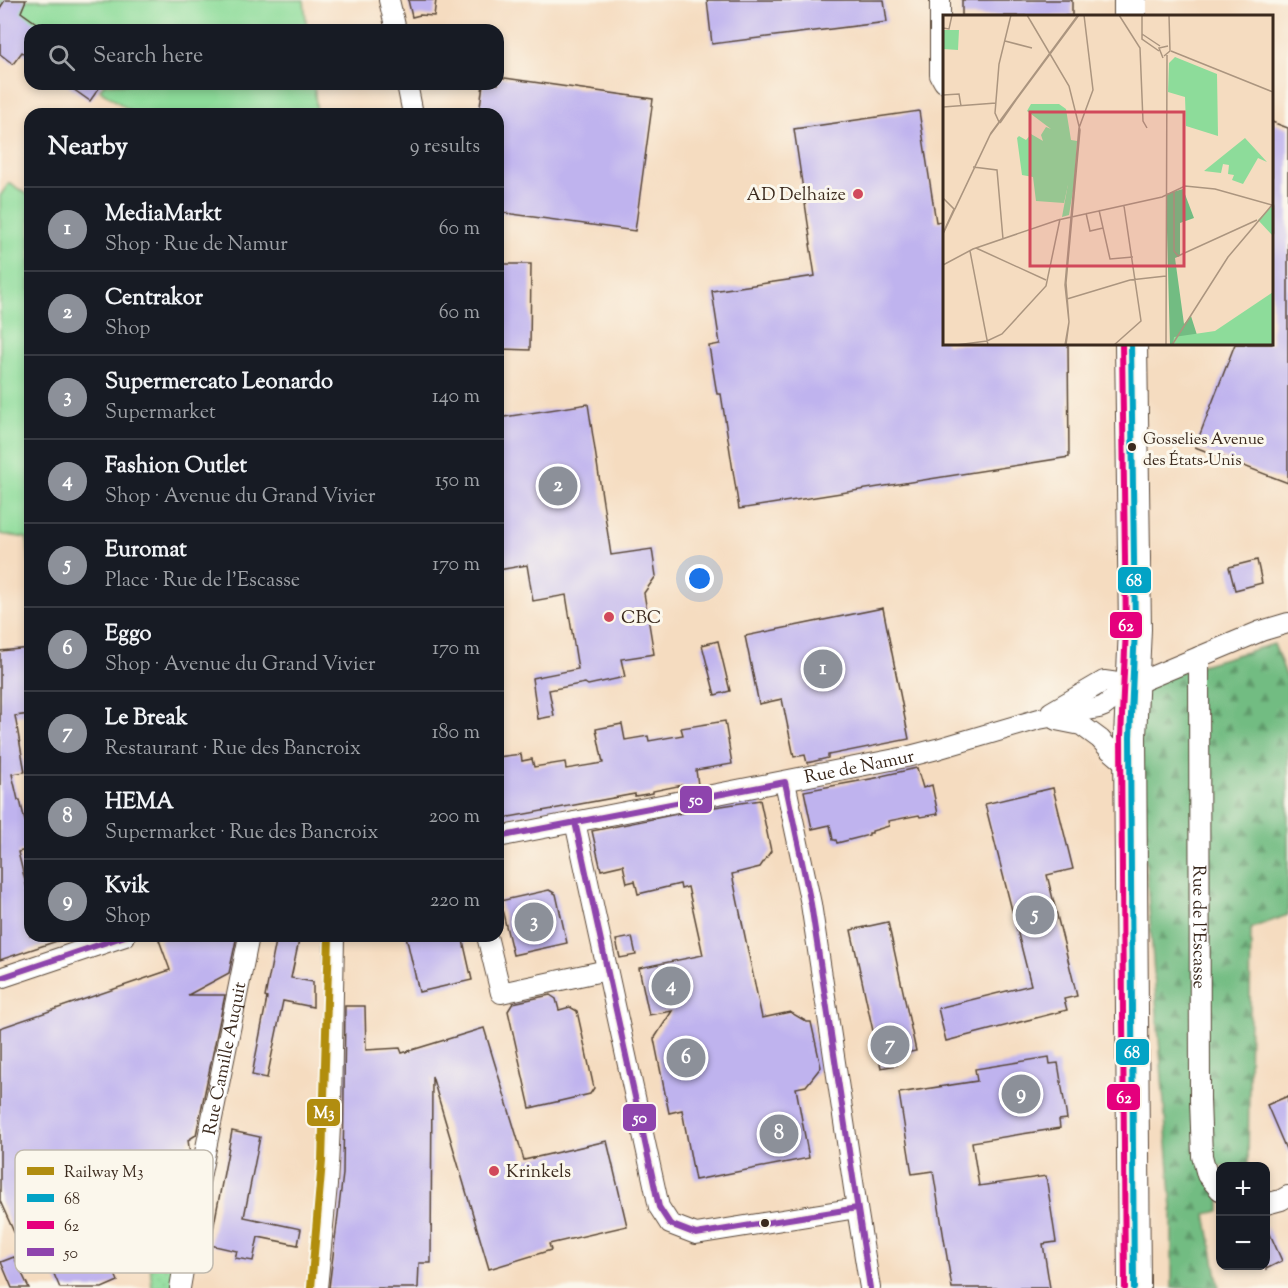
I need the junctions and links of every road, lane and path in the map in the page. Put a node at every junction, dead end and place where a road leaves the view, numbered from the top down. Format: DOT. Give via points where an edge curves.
graph roads {
  1 [pos="389,0"];
  2 [pos="940,0"];
  3 [pos="395,24"];
  4 [pos="943,79"];
  5 [pos="408,90"];
  6 [pos="412,108"];
  7 [pos="1131,345"];
  8 [pos="1288,622"];
  9 [pos="1198,657"];
  10 [pos="1132,685"];
  11 [pos="1039,719"];
  12 [pos="1131,768"];
  13 [pos="786,782"];
  14 [pos="575,822"];
  15 [pos="504,836"];
  16 [pos="107,942"];
  17 [pos="248,942"];
  18 [pos="334,942"];
  19 [pos="489,942"];
  20 [pos="607,970"];
  21 [pos="0,978"];
  22 [pos="206,1150"];
  23 [pos="1216,1185"];
  24 [pos="1288,1196"];
  25 [pos="1270,1203"];
  26 [pos="857,1208"];
  27 [pos="183,1273"];
  28 [pos="180,1288"];
  29 [pos="317,1288"];
  30 [pos="870,1288"];
  31 [pos="1134,1288"];
  1 -- 3 [label="street"];
  2 -- 4 [label="street"];
  5 -- 6 [label="street"];
  7 -- 10 [label="main road" via="1135,629"];
  8 -- 9 [label="street"];
  9 -- 10 [label="street"];
  9 -- 23 [label="street, Rue de l'Escasse" via="1200,1100 1202,1156 1207,1175"];
  10 -- 11 [label="street" via="1104,681"];
  10 -- 12 [label="main road"];
  11 -- 12 [label="street, Rue de Namur" via="1081,725"];
  11 -- 13 [label="street, Rue de Namur" via="937,749"];
  12 -- 31 [label="main road"];
  13 -- 14 [label="street, Rue de Namur"];
  13 -- 26 [label="street" via="811,904"];
  14 -- 15 [label="street, Rue de Namur"];
  14 -- 20 [label="street"];
  16 -- 21 [label="street"];
  17 -- 22 [label="street, Rue Camille Auquit"];
  18 -- 29 [label="street" via="330,1129"];
  19 -- 20 [label="street" via="501,993"];
  20 -- 26 [label="street" via="659,1207 670,1224 696,1234"];
  24 -- 25 [label="street"];
  26 -- 30 [label="street"];
  27 -- 28 [label="street, Rue Camille Auquit"];
}
